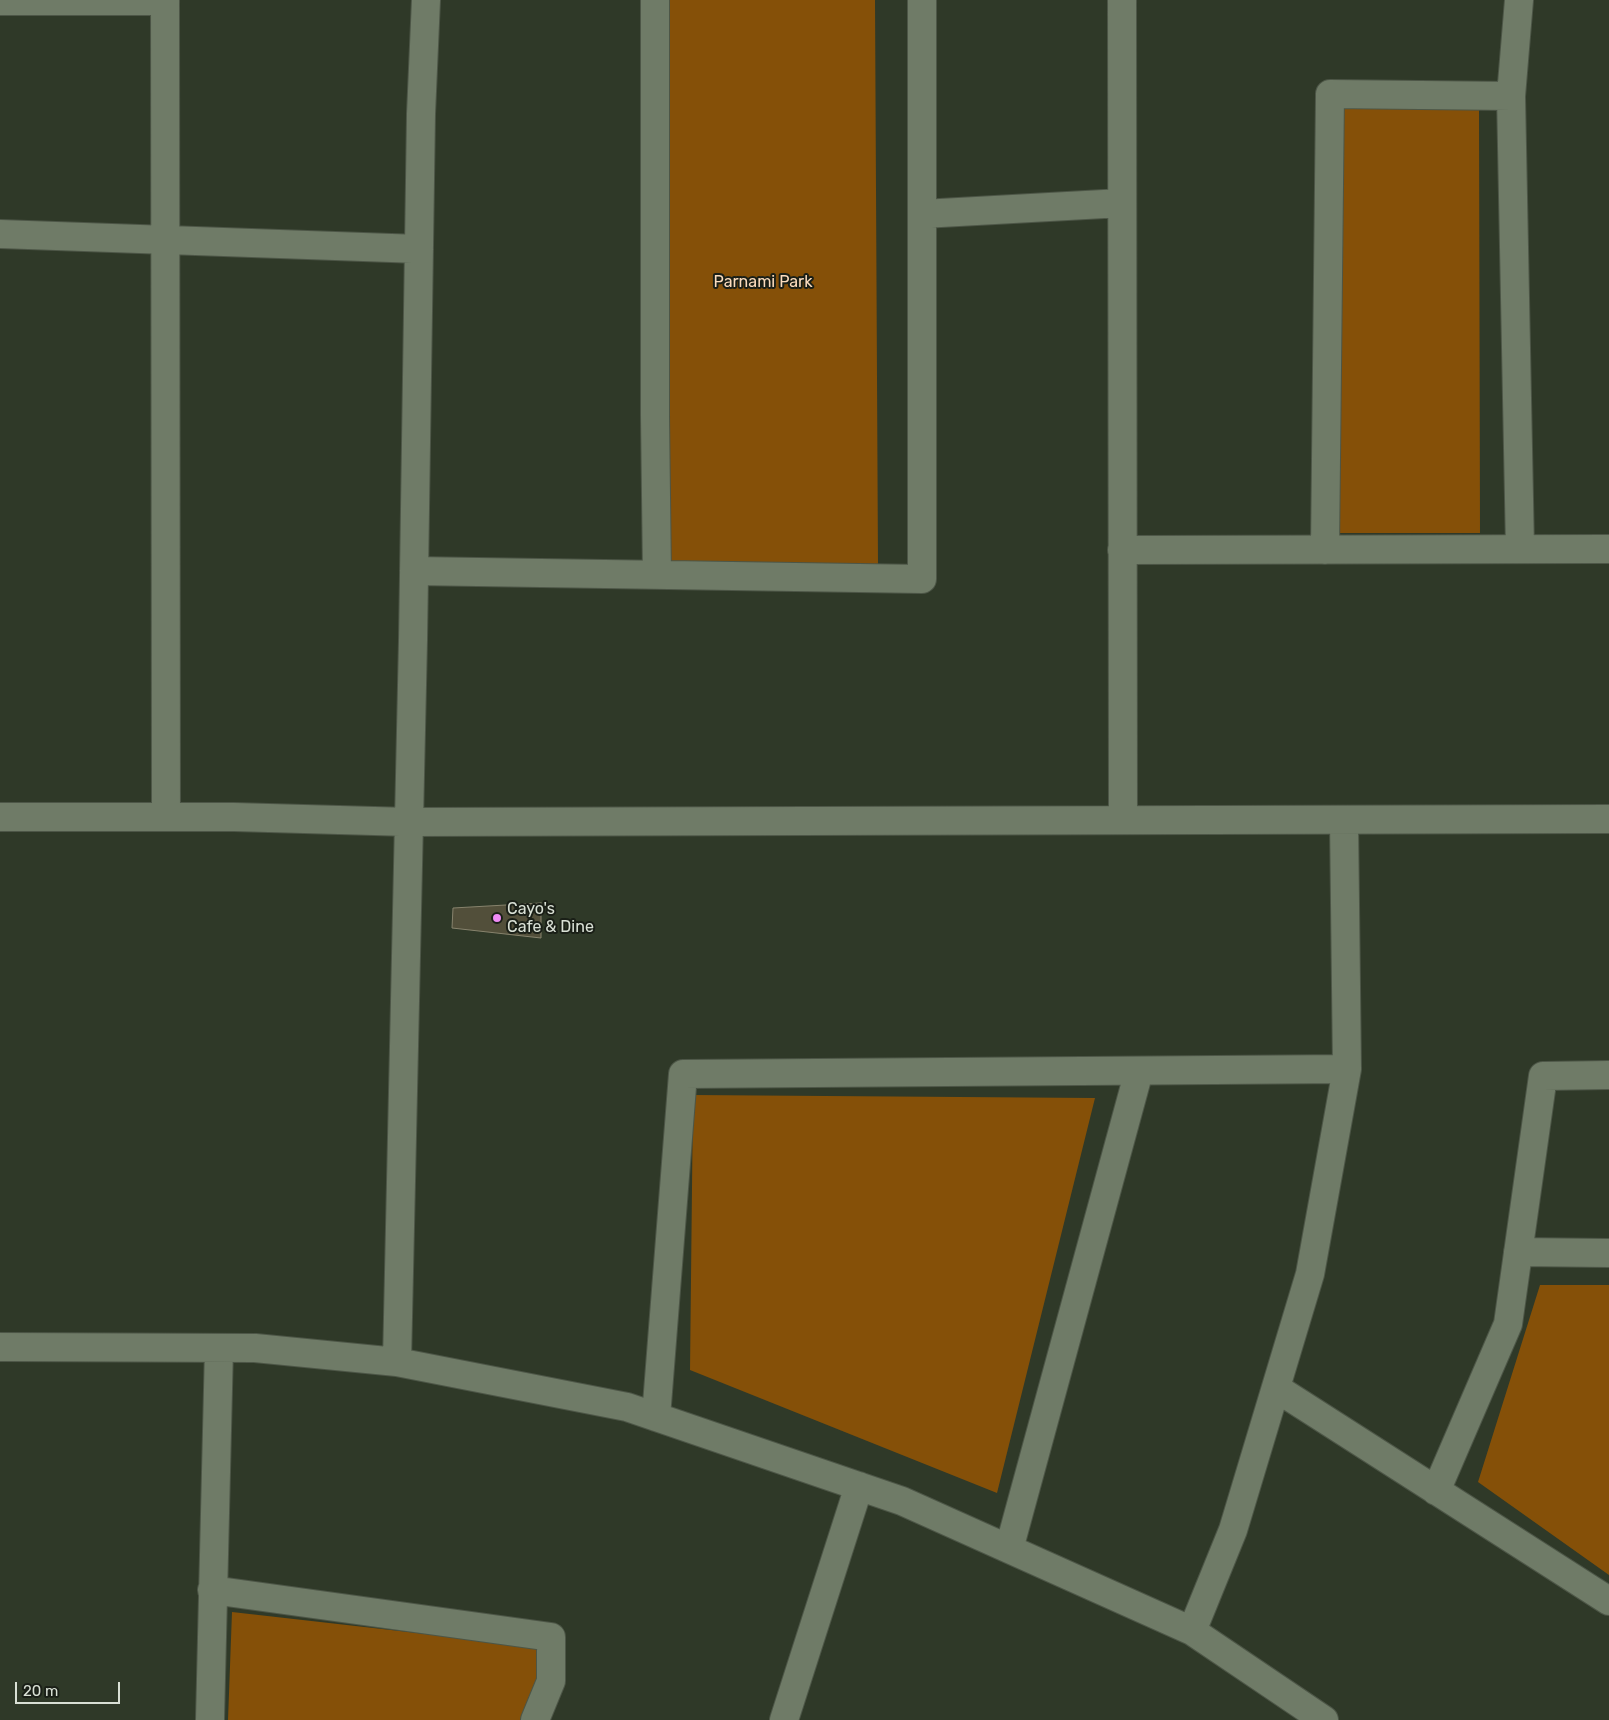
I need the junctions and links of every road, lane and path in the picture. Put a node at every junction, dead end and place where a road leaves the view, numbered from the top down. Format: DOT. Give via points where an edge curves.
graph roads {
  1 [pos="164,0"];
  2 [pos="426,0"];
  3 [pos="655,0"];
  4 [pos="922,0"];
  5 [pos="1122,0"];
  6 [pos="1519,0"];
  7 [pos="0,1"];
  8 [pos="1511,96"];
  9 [pos="1122,203"];
  10 [pos="922,214"];
  11 [pos="0,234"];
  12 [pos="164,239"];
  13 [pos="419,249"];
  14 [pos="1520,549"];
  15 [pos="1609,549"];
  16 [pos="1122,550"];
  17 [pos="1325,550"];
  18 [pos="414,571"];
  19 [pos="657,575"];
  20 [pos="0,817"];
  21 [pos="166,817"];
  22 [pos="1609,819"];
  23 [pos="1123,820"];
  24 [pos="1344,820"];
  25 [pos="409,822"];
  26 [pos="1347,1069"];
  27 [pos="1139,1071"];
  28 [pos="1609,1075"];
  29 [pos="1518,1252"];
  30 [pos="1609,1253"];
  31 [pos="0,1346"];
  32 [pos="218,1348"];
  33 [pos="398,1362"];
  34 [pos="1276,1388"];
  35 [pos="656,1417"];
  36 [pos="859,1486"];
  37 [pos="1436,1491"];
  38 [pos="1010,1549"];
  39 [pos="212,1590"];
  40 [pos="1609,1601"];
  41 [pos="1192,1632"];
  42 [pos="790,1718"];
  43 [pos="210,1720"];
  44 [pos="535,1720"];
  45 [pos="1324,1720"];
  1 -- 7 [label="street"];
  1 -- 12 [label="street"];
  2 -- 13 [label="street"];
  3 -- 19 [label="street"];
  4 -- 10 [label="street"];
  5 -- 9 [label="street"];
  6 -- 8 [label="street"];
  8 -- 14 [label="street"];
  8 -- 17 [label="street" via="1330,94"];
  9 -- 10 [label="street"];
  9 -- 16 [label="street"];
  10 -- 19 [label="street" via="922,579"];
  11 -- 12 [label="street"];
  12 -- 13 [label="street"];
  12 -- 21 [label="street"];
  13 -- 18 [label="street"];
  14 -- 15 [label="street"];
  14 -- 17 [label="street"];
  16 -- 17 [label="street"];
  16 -- 23 [label="street"];
  18 -- 19 [label="street"];
  18 -- 25 [label="street"];
  20 -- 21 [label="street"];
  21 -- 25 [label="street"];
  22 -- 24 [label="street"];
  23 -- 24 [label="street"];
  23 -- 25 [label="street"];
  24 -- 26 [label="street"];
  25 -- 33 [label="street"];
  26 -- 27 [label="street"];
  26 -- 34 [label="street" via="1310,1274"];
  27 -- 35 [label="street" via="683,1074"];
  27 -- 38 [label="street"];
  28 -- 29 [label="street" via="1543,1076"];
  29 -- 30 [label="street"];
  29 -- 37 [label="street" via="1508,1324"];
  31 -- 32 [label="street"];
  32 -- 33 [label="street" via="255,1348"];
  32 -- 39 [label="street"];
  33 -- 35 [label="street" via="627,1407"];
  34 -- 37 [label="street"];
  34 -- 41 [label="street" via="1233,1530"];
  35 -- 36 [label="street"];
  36 -- 38 [label="street" via="902,1501"];
  36 -- 42 [label="street"];
  37 -- 40 [label="street"];
  38 -- 41 [label="street"];
  39 -- 43 [label="street"];
  39 -- 44 [label="street" via="551,1637 551,1681"];
  41 -- 45 [label="street"];
}
